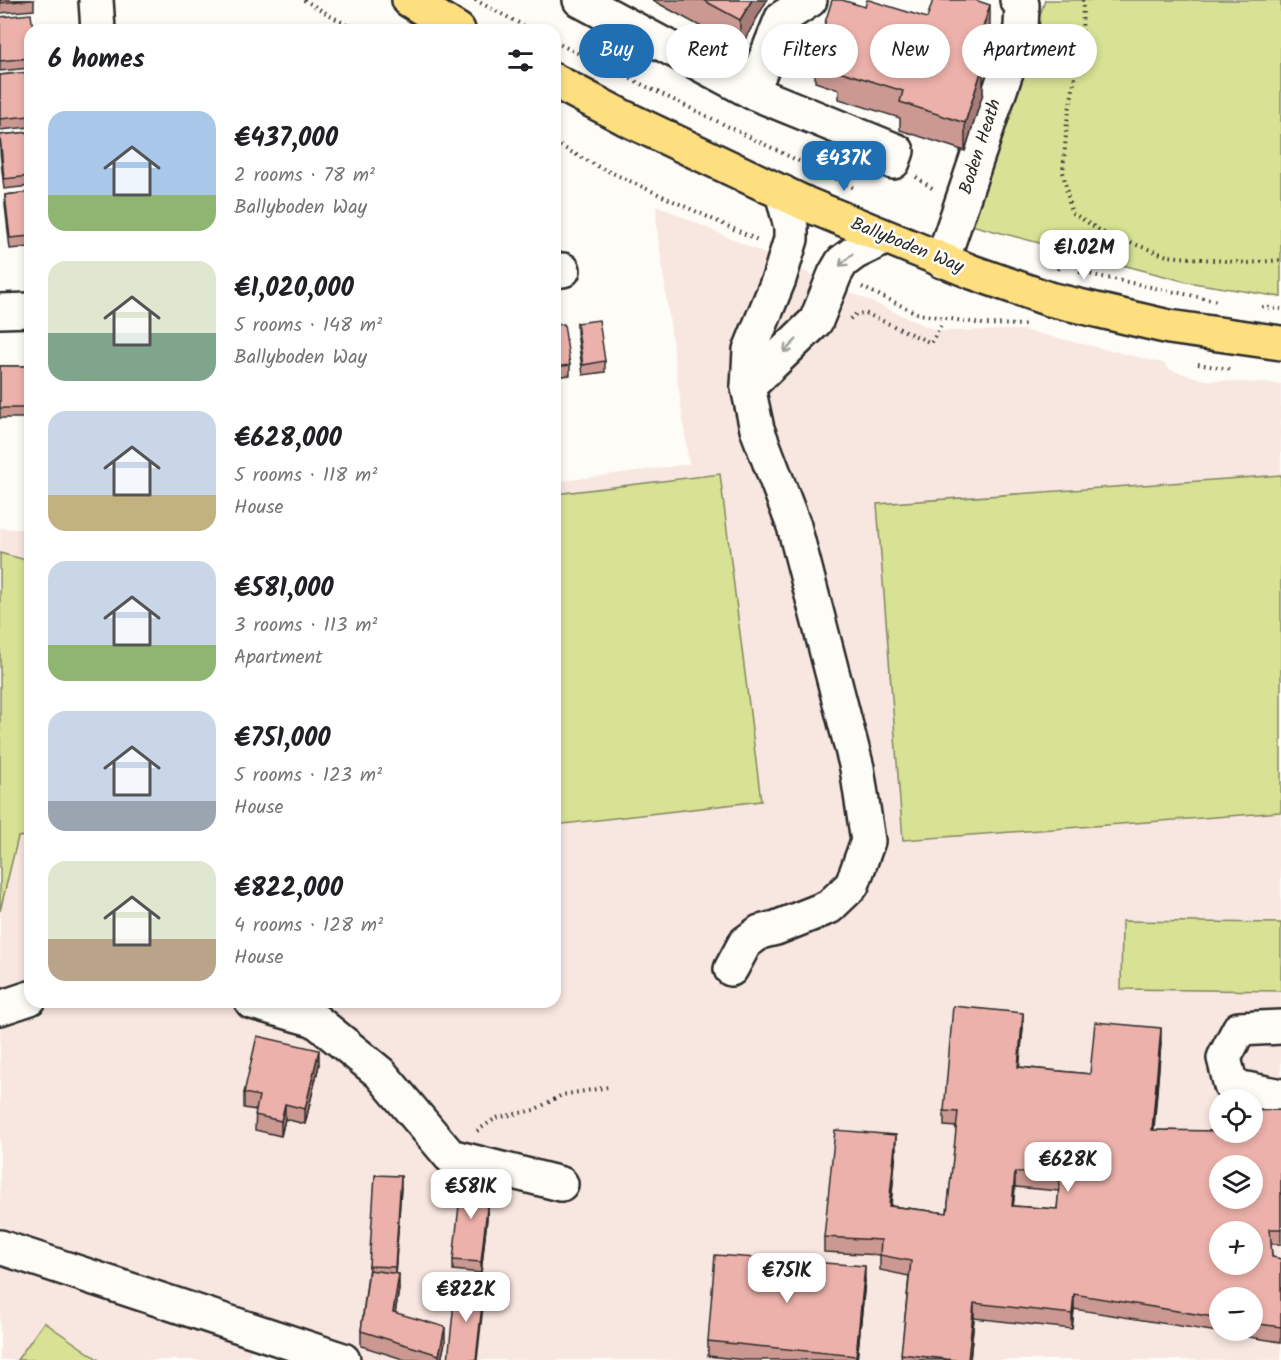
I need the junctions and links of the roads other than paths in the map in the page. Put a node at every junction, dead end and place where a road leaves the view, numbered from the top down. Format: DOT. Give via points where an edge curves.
graph roads {
  1 [pos="96,0"];
  2 [pos="409,0"];
  3 [pos="580,0"];
  4 [pos="810,0"];
  5 [pos="1017,0"];
  6 [pos="98,24"];
  7 [pos="448,24"];
  8 [pos="561,84"];
  9 [pos="752,92"];
  10 [pos="893,162"];
  11 [pos="782,192"];
  12 [pos="885,238"];
  13 [pos="942,261"];
  14 [pos="24,310"];
  15 [pos="0,311"];
  16 [pos="1281,343"];
  17 [pos="748,387"];
  18 [pos="731,969"];
  19 [pos="24,1000"];
  20 [pos="0,1008"];
  21 [pos="273,1008"];
  22 [pos="1281,1027"];
  23 [pos="1281,1096"];
  24 [pos="561,1184"];
  25 [pos="0,1247"];
  26 [pos="343,1360"];
  1 -- 6 [label="street"];
  2 -- 7 [label="main road"];
  3 -- 9 [label="street"];
  4 -- 9 [label="street" via="782,18"];
  5 -- 13 [label="street, Boden Heath" via="1022,5 1021,28"];
  8 -- 11 [label="main road, Ballyboden Way"];
  9 -- 10 [label="street" via="897,151"];
  11 -- 12 [label="main road, Ballyboden Way"];
  11 -- 17 [label="street" via="791,239 750,350"];
  12 -- 13 [label="main road, Ballyboden Way"];
  12 -- 17 [label="street, one-way" via="842,262 816,321"];
  13 -- 16 [label="main road, Ballyboden Way" via="1049,299 1169,327"];
  14 -- 15 [label="street"];
  17 -- 18 [label="street" via="757,429 794,526 857,768 868,841 852,885 829,907 760,932 745,943"];
  19 -- 20 [label="street"];
  21 -- 24 [label="street" via="315,1020 380,1074 450,1156"];
  22 -- 23 [label="street" via="1239,1029 1224,1058 1231,1086"];
  25 -- 26 [label="street"];
}
